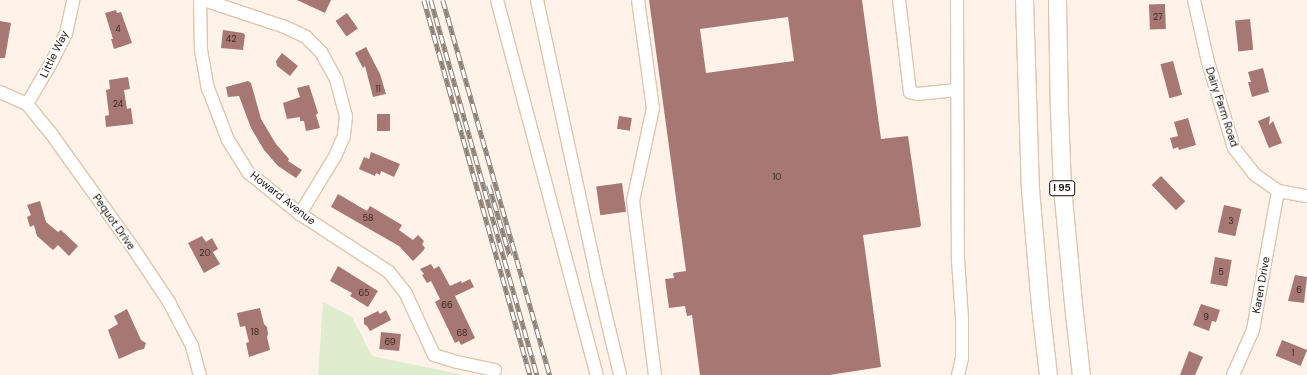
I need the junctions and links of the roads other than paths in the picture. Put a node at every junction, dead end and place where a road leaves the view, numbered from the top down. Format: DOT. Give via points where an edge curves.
graph roads {
  1 [pos="73,0"];
  2 [pos="200,0"];
  3 [pos="204,0"];
  4 [pos="497,0"];
  5 [pos="537,0"];
  6 [pos="638,0"];
  7 [pos="899,0"];
  8 [pos="957,0"];
  9 [pos="1024,0"];
  10 [pos="1057,0"];
  11 [pos="1194,0"];
  12 [pos="957,90"];
  13 [pos="0,92"];
  14 [pos="27,104"];
  15 [pos="1278,191"];
  16 [pos="1307,196"];
  17 [pos="300,214"];
  18 [pos="495,370"];
  19 [pos="1237,374"];
  20 [pos="200,375"];
  21 [pos="597,375"];
  22 [pos="620,375"];
  23 [pos="655,375"];
  24 [pos="958,375"];
  25 [pos="1048,375"];
  26 [pos="1081,375"];
  1 -- 14 [label="street, Little Way" via="66,34"];
  2 -- 17 [label="street, Howard Avenue" via="202,50 208,88 228,140 249,173"];
  3 -- 17 [label="street" via="285,27 306,37 321,52 336,79 346,116 344,136 334,158"];
  4 -- 21 [label="street"];
  5 -- 22 [label="street"];
  6 -- 23 [label="street" via="653,108 632,201"];
  7 -- 12 [label="street" via="910,92 917,94"];
  8 -- 12 [label="street"];
  9 -- 25 [label="highway" via="1030,189"];
  10 -- 26 [label="highway, I 95" via="1058,110 1062,179 1072,304"];
  11 -- 15 [label="street, Dairy Farm Road" via="1208,62 1234,148 1254,174"];
  12 -- 24 [label="street" via="958,260 962,318 962,358"];
  13 -- 14 [label="street, Pequot Drive"];
  14 -- 20 [label="street, Pequot Drive" via="68,157 169,302 192,346"];
  15 -- 16 [label="street, Dairy Farm Road"];
  15 -- 19 [label="street, Karen Drive" via="1253,330"];
  17 -- 18 [label="street, Howard Avenue" via="389,272 406,294 434,355"];
}
